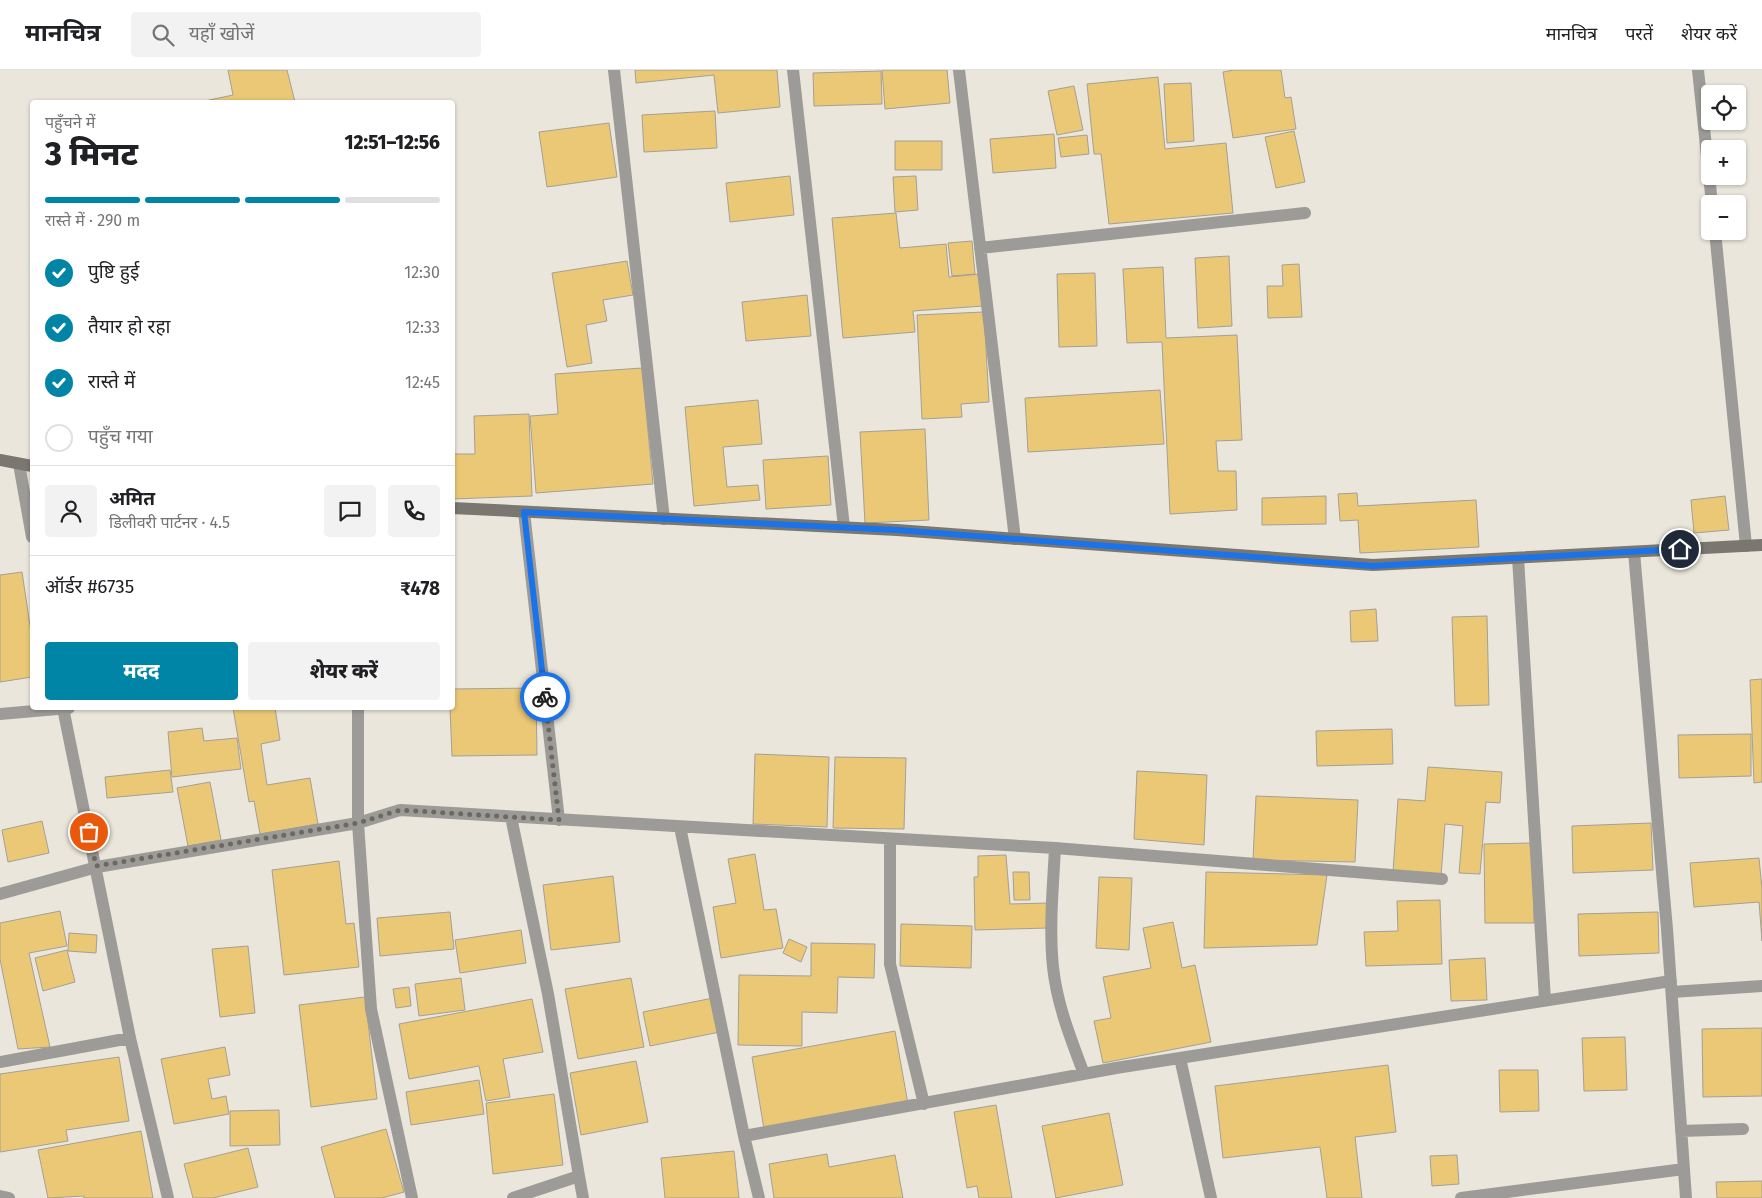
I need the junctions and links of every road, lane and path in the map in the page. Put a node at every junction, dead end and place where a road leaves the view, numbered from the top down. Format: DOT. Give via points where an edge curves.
graph roads {
  1 [pos="614,70"];
  2 [pos="793,70"];
  3 [pos="959,70"];
  4 [pos="1698,70"];
  5 [pos="1711,195"];
  6 [pos="1305,213"];
  7 [pos="1716,240"];
  8 [pos="980,248"];
  9 [pos="0,460"];
  10 [pos="20,464"];
  11 [pos="30,466"];
  12 [pos="455,508"];
  13 [pos="524,512"];
  14 [pos="664,519"];
  15 [pos="30,525"];
  16 [pos="844,527"];
  17 [pos="1015,539"];
  18 [pos="1762,545"];
  19 [pos="1746,546"];
  20 [pos="1634,552"];
  21 [pos="1518,558"];
  22 [pos="43,710"];
  23 [pos="65,710"];
  24 [pos="358,710"];
  25 [pos="0,714"];
  26 [pos="511,817"];
  27 [pos="559,820"];
  28 [pos="358,823"];
  29 [pos="680,827"];
  30 [pos="890,839"];
  31 [pos="1054,848"];
  32 [pos="96,866"];
  33 [pos="1442,879"];
  34 [pos="0,894"];
  35 [pos="1671,986"];
  36 [pos="1762,986"];
  37 [pos="1545,1000"];
  38 [pos="130,1038"];
  39 [pos="1180,1058"];
  40 [pos="0,1062"];
  41 [pos="1084,1074"];
  42 [pos="924,1104"];
  43 [pos="1743,1130"];
  44 [pos="1681,1132"];
  45 [pos="744,1136"];
  46 [pos="1684,1169"];
  47 [pos="579,1176"];
  48 [pos="0,1196"];
  49 [pos="9,1198"];
  50 [pos="168,1198"];
  51 [pos="412,1198"];
  52 [pos="513,1198"];
  53 [pos="583,1198"];
  54 [pos="759,1198"];
  55 [pos="1211,1198"];
  56 [pos="1461,1198"];
  57 [pos="1686,1198"];
  1 -- 14 [label="street"];
  2 -- 16 [label="street"];
  3 -- 8 [label="street"];
  4 -- 5 [label="street"];
  6 -- 8 [label="street"];
  7 -- 19 [label="street"];
  8 -- 17 [label="street"];
  9 -- 10 [label="street"];
  10 -- 11 [label="street"];
  10 -- 15 [label="street"];
  12 -- 13 [label="street"];
  13 -- 14 [label="street"];
  13 -- 27 [label="street"];
  14 -- 16 [label="street"];
  16 -- 17 [label="street"];
  17 -- 21 [label="street" via="1373,566"];
  18 -- 19 [label="street"];
  19 -- 20 [label="street"];
  20 -- 21 [label="street"];
  20 -- 35 [label="street"];
  21 -- 37 [label="street"];
  22 -- 25 [label="street"];
  23 -- 32 [label="street"];
  24 -- 28 [label="street"];
  26 -- 27 [label="street"];
  26 -- 28 [label="street" via="400,810"];
  26 -- 47 [label="street" via="548,994"];
  27 -- 29 [label="street"];
  28 -- 32 [label="street"];
  28 -- 51 [label="street" via="371,1009"];
  29 -- 30 [label="street"];
  29 -- 45 [label="street"];
  30 -- 31 [label="street"];
  30 -- 42 [label="street" via="890,964"];
  31 -- 33 [label="street"];
  31 -- 41 [label="street" via="1053,968 1065,1022"];
  32 -- 34 [label="street"];
  32 -- 38 [label="street"];
  35 -- 36 [label="street"];
  35 -- 37 [label="street"];
  35 -- 44 [label="street"];
  37 -- 39 [label="street"];
  38 -- 40 [label="street"];
  38 -- 50 [label="street"];
  39 -- 41 [label="street"];
  39 -- 55 [label="street"];
  41 -- 42 [label="street"];
  42 -- 45 [label="street"];
  43 -- 44 [label="street"];
  44 -- 46 [label="street"];
  45 -- 54 [label="street"];
  46 -- 56 [label="street"];
  46 -- 57 [label="street"];
  47 -- 52 [label="street"];
  47 -- 53 [label="street"];
  48 -- 49 [label="street"];
}
